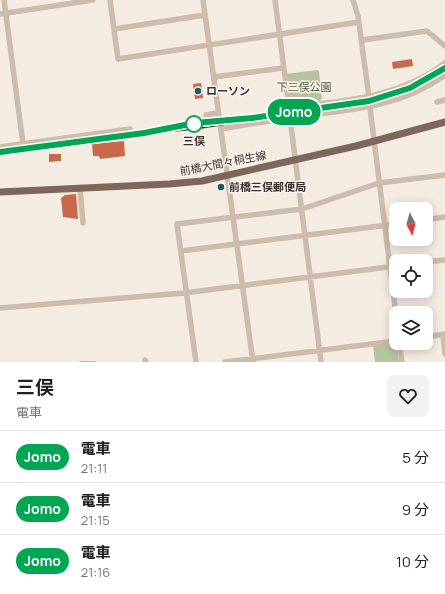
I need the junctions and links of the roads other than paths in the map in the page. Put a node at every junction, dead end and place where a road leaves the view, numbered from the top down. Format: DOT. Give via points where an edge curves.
graph roads {
  1 [pos="4,0"];
  2 [pos="93,0"];
  3 [pos="110,0"];
  4 [pos="203,0"];
  5 [pos="275,0"];
  6 [pos="353,0"];
  7 [pos="3,13"];
  8 [pos="205,15"];
  9 [pos="359,22"];
  10 [pos="114,29"];
  11 [pos="279,35"];
  12 [pos="362,40"];
  13 [pos="209,45"];
  14 [pos="445,46"];
  15 [pos="445,64"];
  16 [pos="283,68"];
  17 [pos="445,75"];
  18 [pos="214,77"];
  19 [pos="369,97"];
  20 [pos="445,100"];
  21 [pos="437,102"];
  22 [pos="370,108"];
  23 [pos="217,113"];
  24 [pos="206,115"];
  25 [pos="290,118"];
  26 [pos="445,122"];
  27 [pos="130,129"];
  28 [pos="222,129"];
  29 [pos="374,141"];
  30 [pos="23,144"];
  31 [pos="0,147"];
  32 [pos="294,161"];
  33 [pos="227,174"];
  34 [pos="445,175"];
  35 [pos="380,183"];
  36 [pos="80,189"];
  37 [pos="0,192"];
  38 [pos="302,209"];
  39 [pos="234,217"];
  40 [pos="445,217"];
  41 [pos="433,219"];
  42 [pos="83,223"];
  43 [pos="385,225"];
  44 [pos="389,225"];
  45 [pos="305,235"];
  46 [pos="237,243"];
  47 [pos="181,251"];
  48 [pos="391,254"];
  49 [pos="445,260"];
  50 [pos="433,261"];
  51 [pos="389,267"];
  52 [pos="310,277"];
  53 [pos="243,285"];
  54 [pos="186,292"];
  55 [pos="0,308"];
  56 [pos="444,334"];
  57 [pos="433,336"];
  58 [pos="389,341"];
  59 [pos="319,350"];
  60 [pos="400,350"];
  61 [pos="445,354"];
  62 [pos="253,360"];
  63 [pos="196,362"];
  64 [pos="225,362"];
  65 [pos="320,362"];
  66 [pos="402,362"];
  1 -- 7 [label="street"];
  2 -- 7 [label="street"];
  3 -- 10 [label="street"];
  4 -- 8 [label="street"];
  5 -- 11 [label="street"];
  6 -- 9 [label="street"];
  7 -- 30 [label="street"];
  8 -- 10 [label="street"];
  8 -- 13 [label="street"];
  9 -- 11 [label="street"];
  9 -- 12 [label="street"];
  10 -- 13 [label="street" via="118,58"];
  11 -- 13 [label="street"];
  11 -- 16 [label="street"];
  12 -- 14 [label="street" via="427,30"];
  12 -- 19 [label="street"];
  13 -- 18 [label="street"];
  15 -- 19 [label="street" via="407,86"];
  16 -- 18 [label="street"];
  16 -- 19 [label="street" via="289,108"];
  17 -- 22 [label="street" via="412,94"];
  18 -- 28 [label="street"];
  20 -- 21 [label="street"];
  22 -- 25 [label="street"];
  22 -- 29 [label="street"];
  23 -- 24 [label="street"];
  25 -- 28 [label="street"];
  25 -- 32 [label="street"];
  26 -- 29 [label="main road, 前橋大間々桐生線"];
  27 -- 30 [label="street"];
  28 -- 33 [label="street"];
  29 -- 32 [label="main road, 前橋大間々桐生線"];
  29 -- 35 [label="street"];
  30 -- 31 [label="street"];
  32 -- 33 [label="main road, 前橋大間々桐生線"];
  32 -- 38 [label="street"];
  33 -- 36 [label="main road, 前橋大間々桐生線" via="202,181"];
  33 -- 39 [label="street"];
  34 -- 35 [label="street"];
  35 -- 38 [label="street"];
  35 -- 43 [label="street"];
  36 -- 37 [label="main road, 前橋大間々桐生線"];
  36 -- 42 [label="street"];
  38 -- 39 [label="street"];
  38 -- 45 [label="street"];
  39 -- 46 [label="street"];
  39 -- 47 [label="street" via="177,224"];
  40 -- 41 [label="street"];
  43 -- 44 [label="street"];
  43 -- 45 [label="street"];
  43 -- 48 [label="street"];
  45 -- 46 [label="street"];
  45 -- 52 [label="street"];
  46 -- 47 [label="street"];
  46 -- 53 [label="street"];
  47 -- 54 [label="street"];
  49 -- 50 [label="street"];
  51 -- 52 [label="street"];
  52 -- 53 [label="street"];
  52 -- 59 [label="street"];
  53 -- 54 [label="street"];
  53 -- 62 [label="street"];
  54 -- 55 [label="street"];
  54 -- 63 [label="street"];
  56 -- 57 [label="street"];
  56 -- 61 [label="street"];
  58 -- 59 [label="street"];
  59 -- 62 [label="street"];
  59 -- 65 [label="street"];
  60 -- 66 [label="street"];
  62 -- 64 [label="street"];
}
